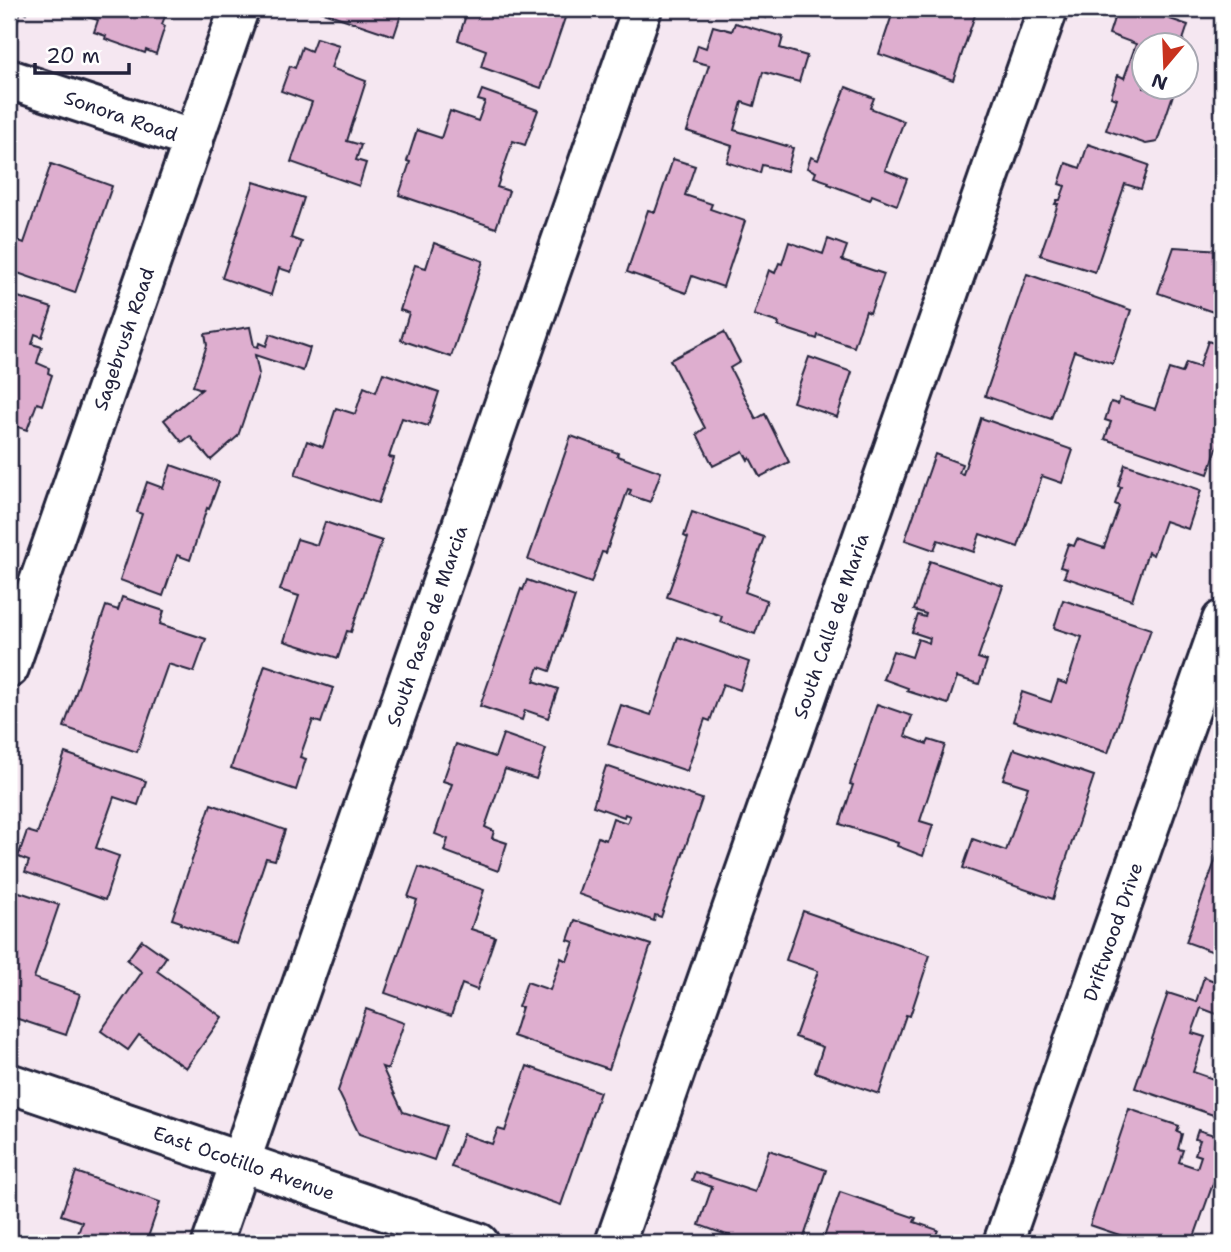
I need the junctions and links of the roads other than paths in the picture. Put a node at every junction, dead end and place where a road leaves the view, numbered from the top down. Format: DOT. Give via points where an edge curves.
graph roads {
  1 [pos="239,9"];
  2 [pos="642,9"];
  3 [pos="1048,9"];
  4 [pos="9,79"];
  5 [pos="194,141"];
  6 [pos="1222,620"];
  7 [pos="9,668"];
  8 [pos="9,1083"];
  9 [pos="240,1162"];
  10 [pos="212,1243"];
  11 [pos="480,1243"];
  12 [pos="615,1243"];
  13 [pos="1003,1243"];
  1 -- 5 [label="street, Sagebrush Road"];
  2 -- 9 [label="street, South Paseo de Marcia"];
  3 -- 12 [label="street, South Calle de Maria"];
  4 -- 5 [label="street, Sonora Road"];
  5 -- 7 [label="street, Sagebrush Road"];
  6 -- 13 [label="street, Driftwood Drive"];
  8 -- 9 [label="street, East Ocotillo Avenue"];
  9 -- 10 [label="street, South Paseo de Marcia"];
  9 -- 11 [label="street, East Ocotillo Avenue"];
}
